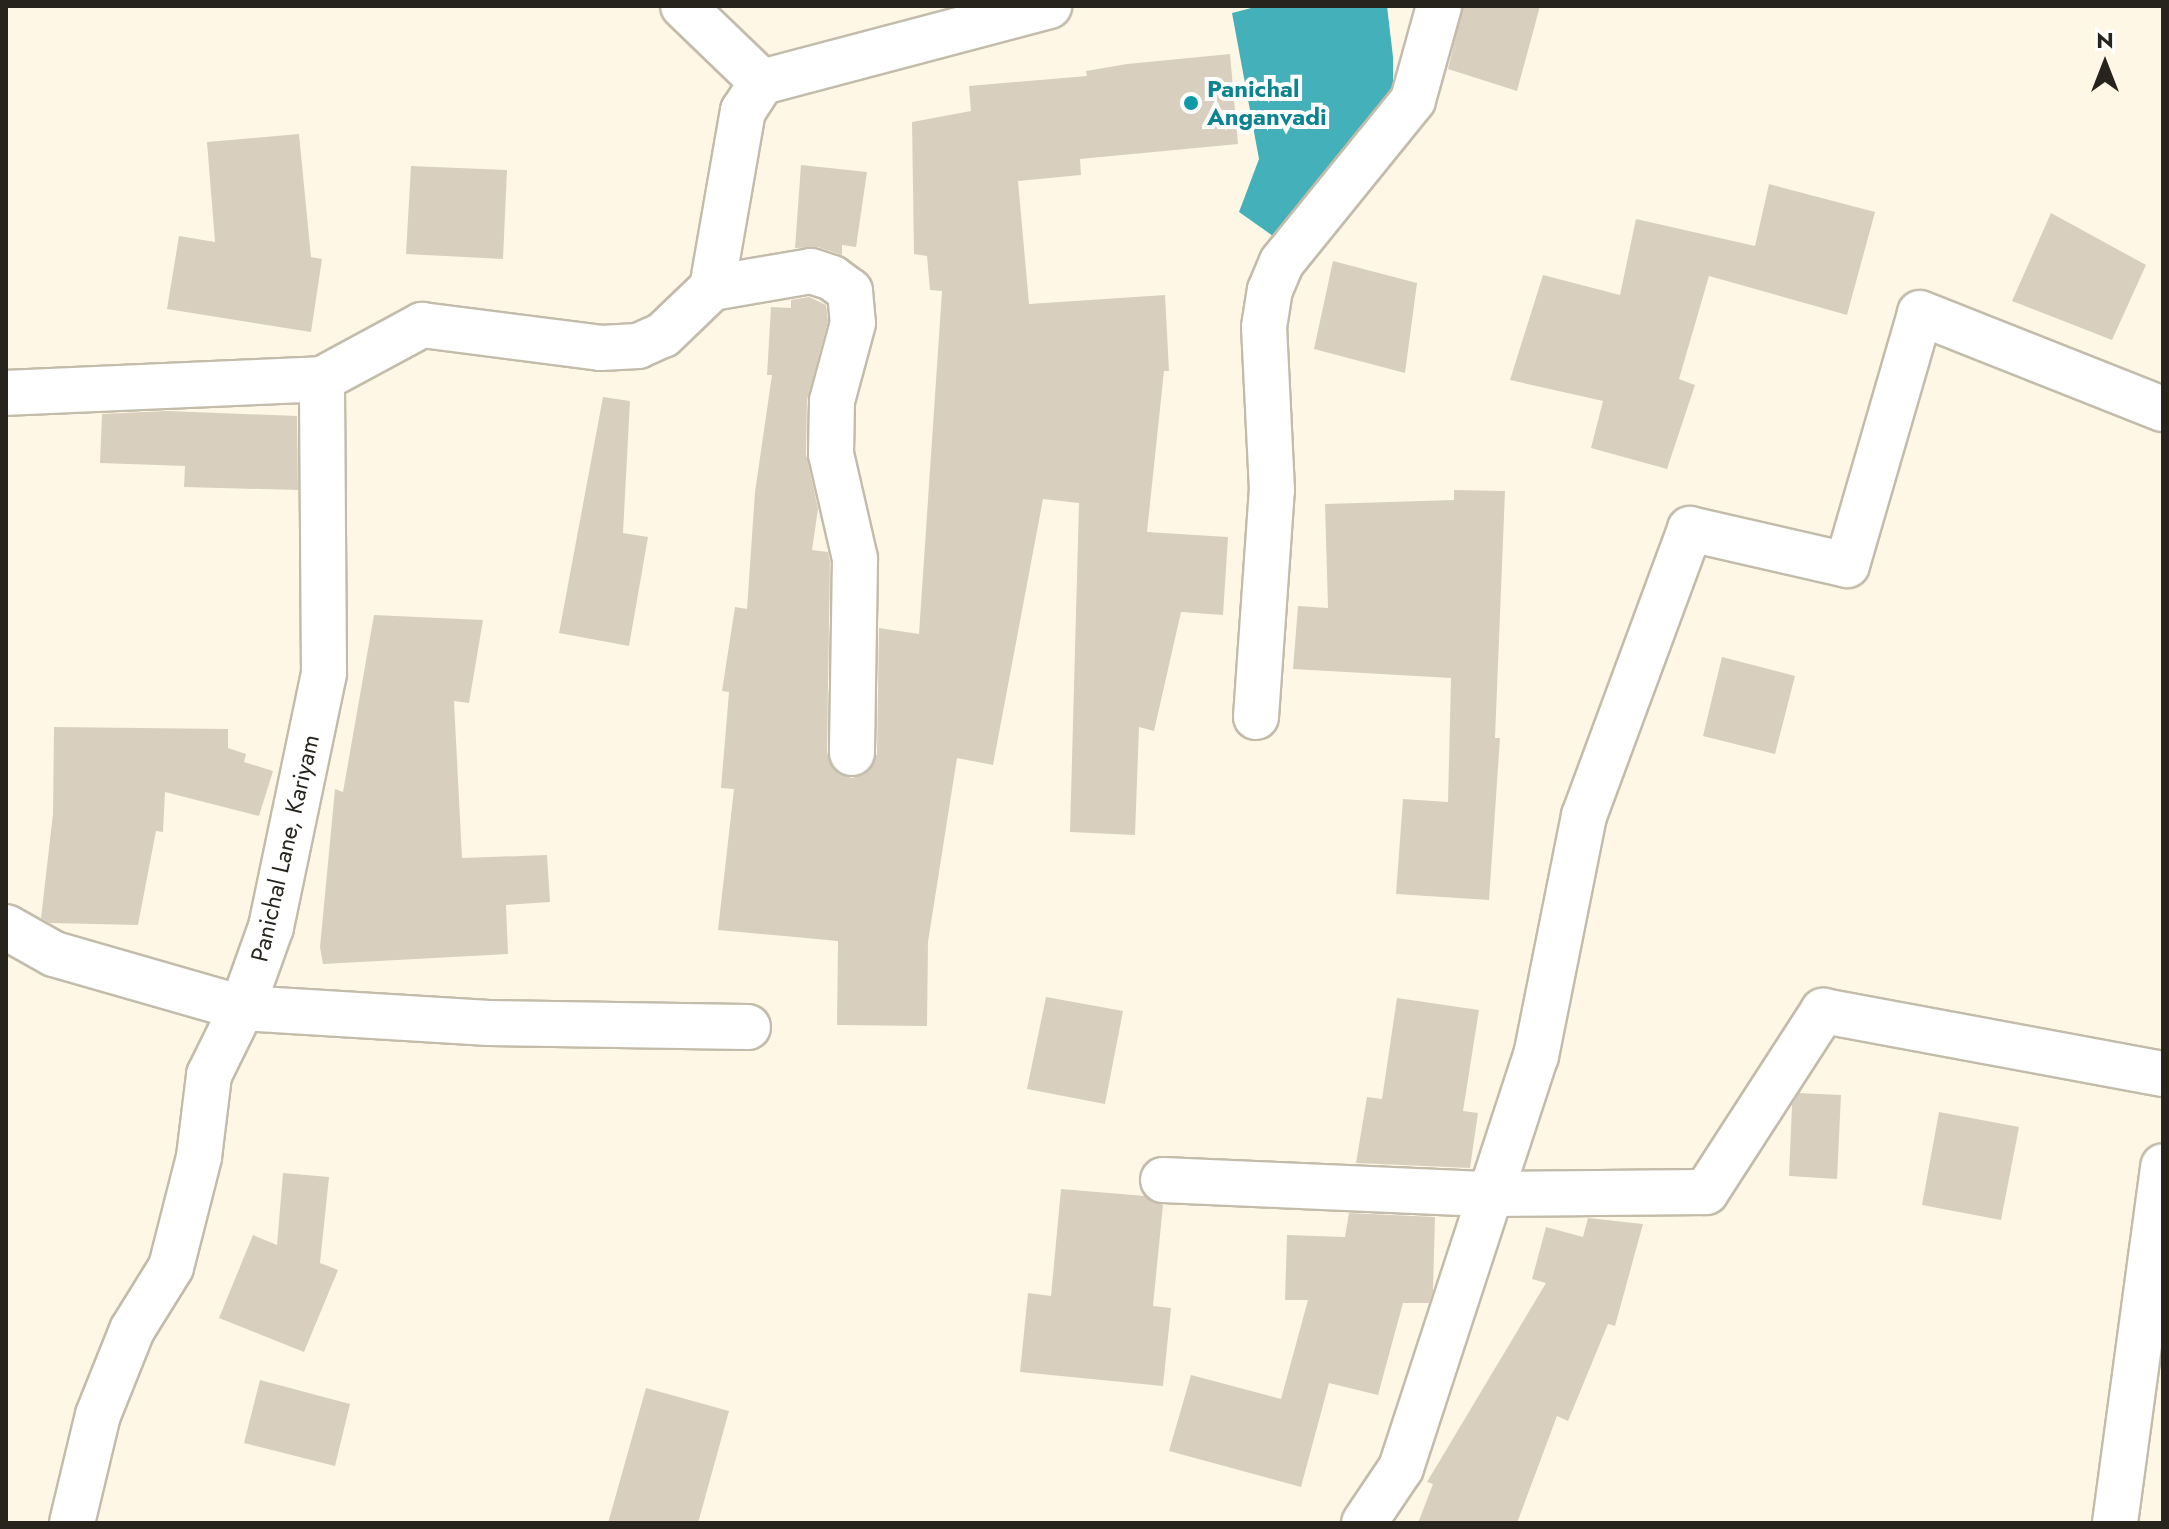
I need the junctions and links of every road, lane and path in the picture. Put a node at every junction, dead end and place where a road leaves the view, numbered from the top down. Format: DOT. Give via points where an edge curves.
graph roads {
  1 [pos="683,6"];
  2 [pos="1049,6"];
  3 [pos="1439,6"];
  4 [pos="995,13"];
  5 [pos="762,82"];
  6 [pos="712,288"];
  7 [pos="322,379"];
  8 [pos="6,393"];
  9 [pos="2163,409"];
  10 [pos="1256,717"];
  11 [pos="852,753"];
  12 [pos="6,927"];
  13 [pos="242,1008"];
  14 [pos="748,1027"];
  15 [pos="2163,1074"];
  16 [pos="2163,1166"];
  17 [pos="1163,1180"];
  18 [pos="1490,1194"];
  19 [pos="72,1523"];
  20 [pos="1364,1523"];
  21 [pos="2115,1523"];
  1 -- 5 [label="street"];
  2 -- 4 [label="street"];
  3 -- 10 [label="street" via="1413,100 1299,240 1270,290 1264,327 1272,490"];
  4 -- 5 [label="street"];
  5 -- 6 [label="street" via="743,111"];
  6 -- 7 [label="street" via="663,335 638,346 601,348 422,325"];
  6 -- 11 [label="street" via="811,271 850,291 853,323 832,401 831,454 855,559"];
  7 -- 8 [label="street"];
  7 -- 13 [label="street, Panichal Lane, Kariyam" via="324,674 271,927"];
  9 -- 18 [label="street" via="1920,313 1847,565 1690,529 1584,816 1536,1056"];
  12 -- 13 [label="street" via="54,954"];
  13 -- 14 [label="street" via="489,1023"];
  13 -- 19 [label="street, Panichal Lane, Kariyam" via="209,1075 199,1157 171,1267 132,1330 98,1415"];
  15 -- 18 [label="street" via="1823,1011 1706,1192"];
  16 -- 21 [label="street"];
  17 -- 18 [label="street"];
  18 -- 20 [label="street" via="1401,1468"];
}
